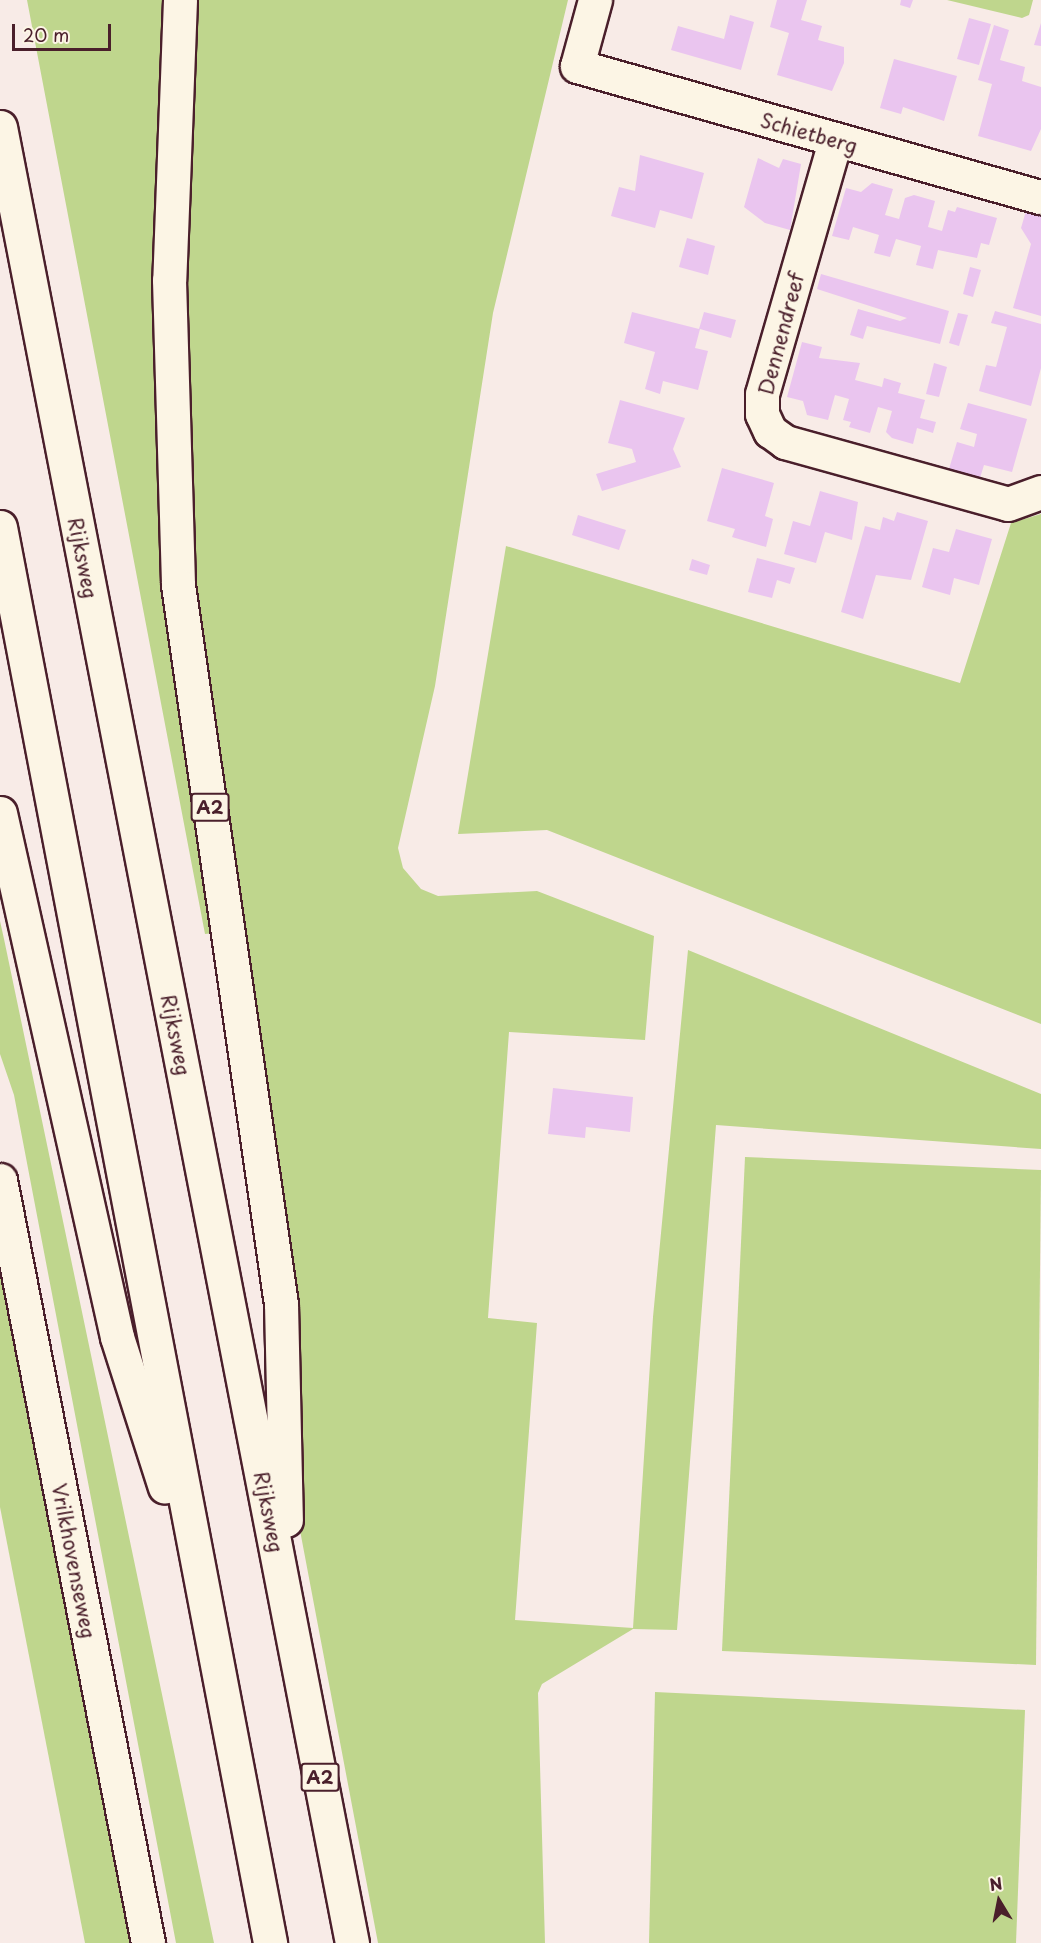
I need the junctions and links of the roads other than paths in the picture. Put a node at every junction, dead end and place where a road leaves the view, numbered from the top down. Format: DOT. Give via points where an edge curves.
graph roads {
  1 [pos="180,0"];
  2 [pos="596,0"];
  3 [pos="0,127"];
  4 [pos="835,141"];
  5 [pos="1041,197"];
  6 [pos="1039,488"];
  7 [pos="0,527"];
  8 [pos="0,813"];
  9 [pos="0,1180"];
  10 [pos="288,1612"];
  11 [pos="210,1629"];
  12 [pos="148,1943"];
  13 [pos="270,1943"];
  14 [pos="352,1943"];
  1 -- 10 [label="main road, A2" via="169,280 178,585 281,1304"];
  2 -- 4 [label="main road, Schietberg" via="577,66"];
  3 -- 10 [label="main road, Rijksweg / A2"];
  4 -- 5 [label="main road, Schietberg"];
  4 -- 6 [label="main road, Dennendreef" via="762,394 762,414 770,431 785,442 1008,504"];
  7 -- 11 [label="main road"];
  8 -- 11 [label="main road" via="117,1337"];
  9 -- 12 [label="main road, Vrilkhovenseweg"];
  10 -- 14 [label="main road, Rijksweg / A2"];
  11 -- 13 [label="main road"];
}
